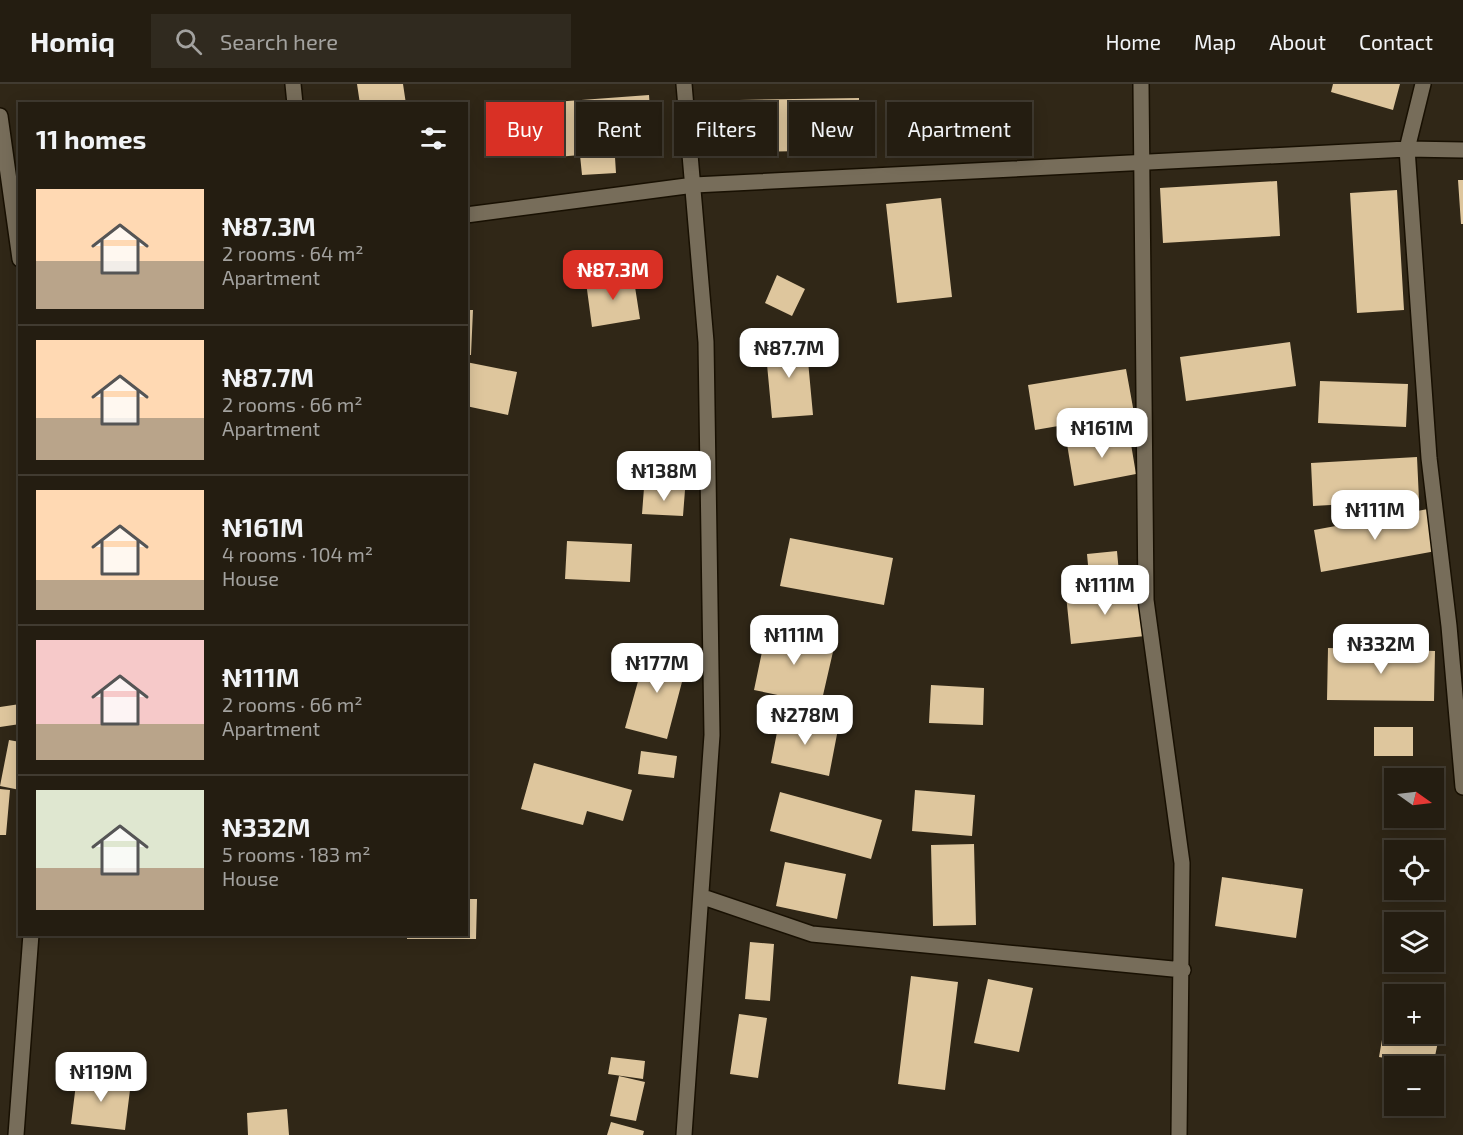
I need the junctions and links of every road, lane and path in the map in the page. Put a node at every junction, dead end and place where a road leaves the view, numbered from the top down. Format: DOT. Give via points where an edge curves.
graph roads {
  1 [pos="292,84"];
  2 [pos="684,84"];
  3 [pos="1141,84"];
  4 [pos="1424,84"];
  5 [pos="295,102"];
  6 [pos="0,116"];
  7 [pos="1407,149"];
  8 [pos="1463,150"];
  9 [pos="1140,162"];
  10 [pos="694,185"];
  11 [pos="468,215"];
  12 [pos="18,245"];
  13 [pos="1463,787"];
  14 [pos="703,897"];
  15 [pos="31,936"];
  16 [pos="1183,970"];
  17 [pos="16,1135"];
  18 [pos="684,1135"];
  19 [pos="1179,1135"];
  1 -- 5 [label="street"];
  2 -- 10 [label="street"];
  3 -- 9 [label="street"];
  4 -- 7 [label="street"];
  6 -- 12 [label="street"];
  7 -- 8 [label="street"];
  7 -- 9 [label="street"];
  7 -- 13 [label="street" via="1430,458"];
  9 -- 10 [label="street"];
  9 -- 16 [label="street" via="1146,600 1182,863"];
  10 -- 11 [label="street"];
  10 -- 14 [label="street" via="706,342 712,735"];
  14 -- 16 [label="street" via="812,934"];
  14 -- 18 [label="street"];
  15 -- 17 [label="street"];
  16 -- 19 [label="street"];
}
